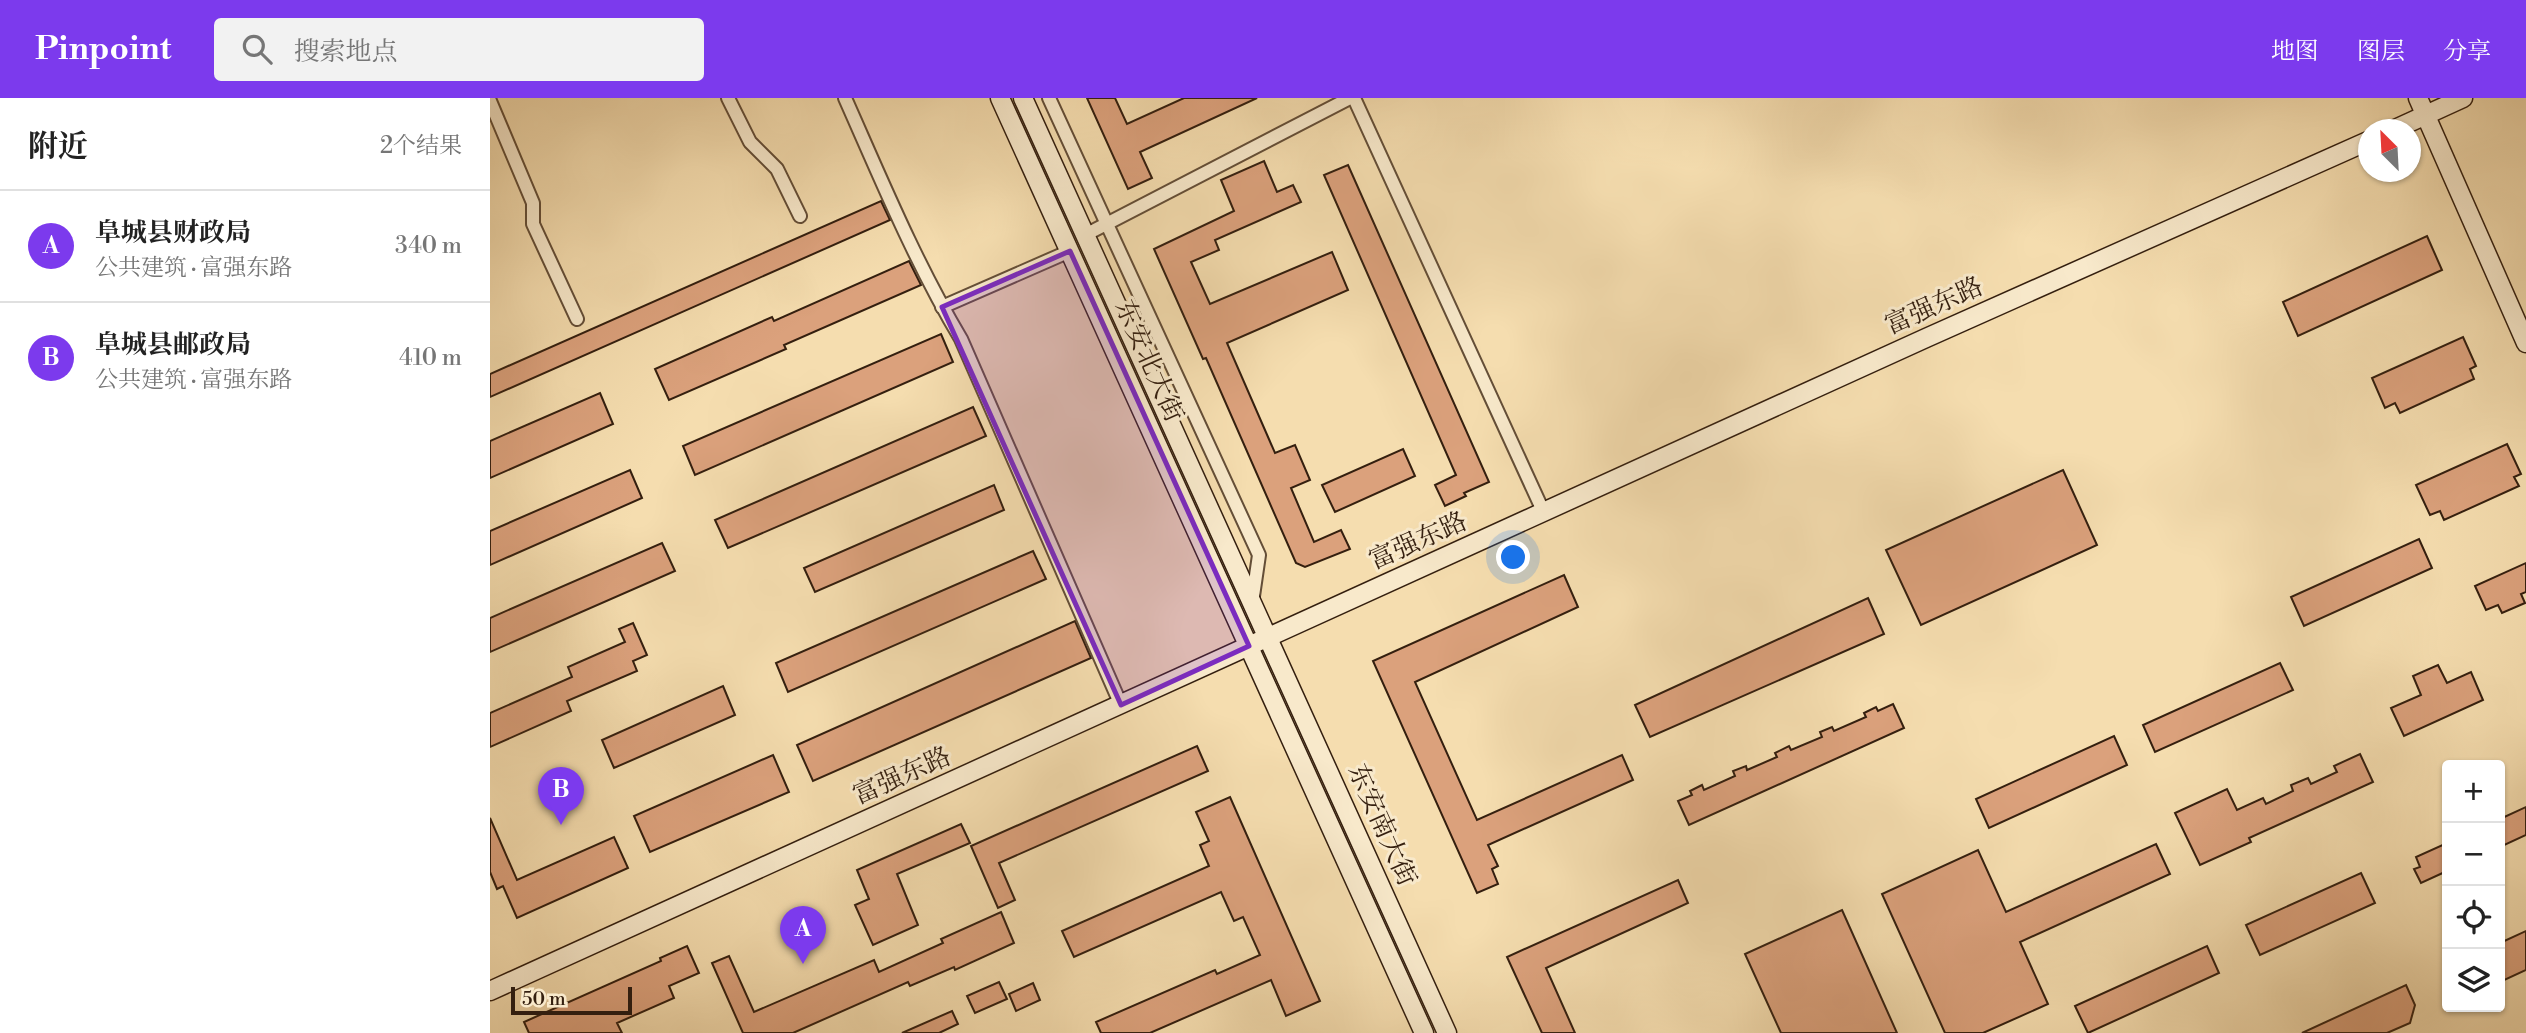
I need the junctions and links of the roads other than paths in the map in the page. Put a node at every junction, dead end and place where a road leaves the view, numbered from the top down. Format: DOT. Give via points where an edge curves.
graph roads {
  1 [pos="728,98"];
  2 [pos="845,98"];
  3 [pos="1000,98"];
  4 [pos="1023,98"];
  5 [pos="1049,98"];
  6 [pos="1352,98"];
  7 [pos="2418,98"];
  8 [pos="2463,98"];
  9 [pos="490,101"];
  10 [pos="2426,115"];
  11 [pos="2417,119"];
  12 [pos="2358,146"];
  13 [pos="800,216"];
  14 [pos="1107,223"];
  15 [pos="1085,235"];
  16 [pos="1070,251"];
  17 [pos="942,307"];
  18 [pos="577,319"];
  19 [pos="2526,343"];
  20 [pos="1544,513"];
  21 [pos="1252,603"];
  22 [pos="1268,638"];
  23 [pos="1249,646"];
  24 [pos="1121,705"];
  25 [pos="490,992"];
  26 [pos="1424,1033"];
  27 [pos="1447,1033"];
  1 -- 13 [label="street" via="750,142 777,169"];
  2 -- 17 [label="street"];
  3 -- 16 [label="street, 东安北大街"];
  4 -- 15 [label="street, 东安北大街"];
  5 -- 14 [label="street"];
  6 -- 14 [label="street"];
  6 -- 20 [label="street"];
  7 -- 10 [label="street"];
  8 -- 10 [label="street"];
  9 -- 18 [label="street" via="533,203 533,223"];
  10 -- 11 [label="street"];
  10 -- 19 [label="street"];
  12 -- 20 [label="street, 富强东路"];
  14 -- 15 [label="street"];
  14 -- 21 [label="street" via="1259,555"];
  15 -- 21 [label="street, 东安北大街"];
  16 -- 17 [label="street"];
  16 -- 23 [label="street, 东安北大街"];
  17 -- 24 [label="street" via="961,339"];
  20 -- 22 [label="street, 富强东路"];
  21 -- 22 [label="street, 东安北大街"];
  22 -- 23 [label="street, 富强东路"];
  22 -- 27 [label="street, 东安南大街"];
  23 -- 24 [label="street, 富强东路"];
  23 -- 26 [label="street, 东安南大街"];
  24 -- 25 [label="street, 富强东路"];
}
